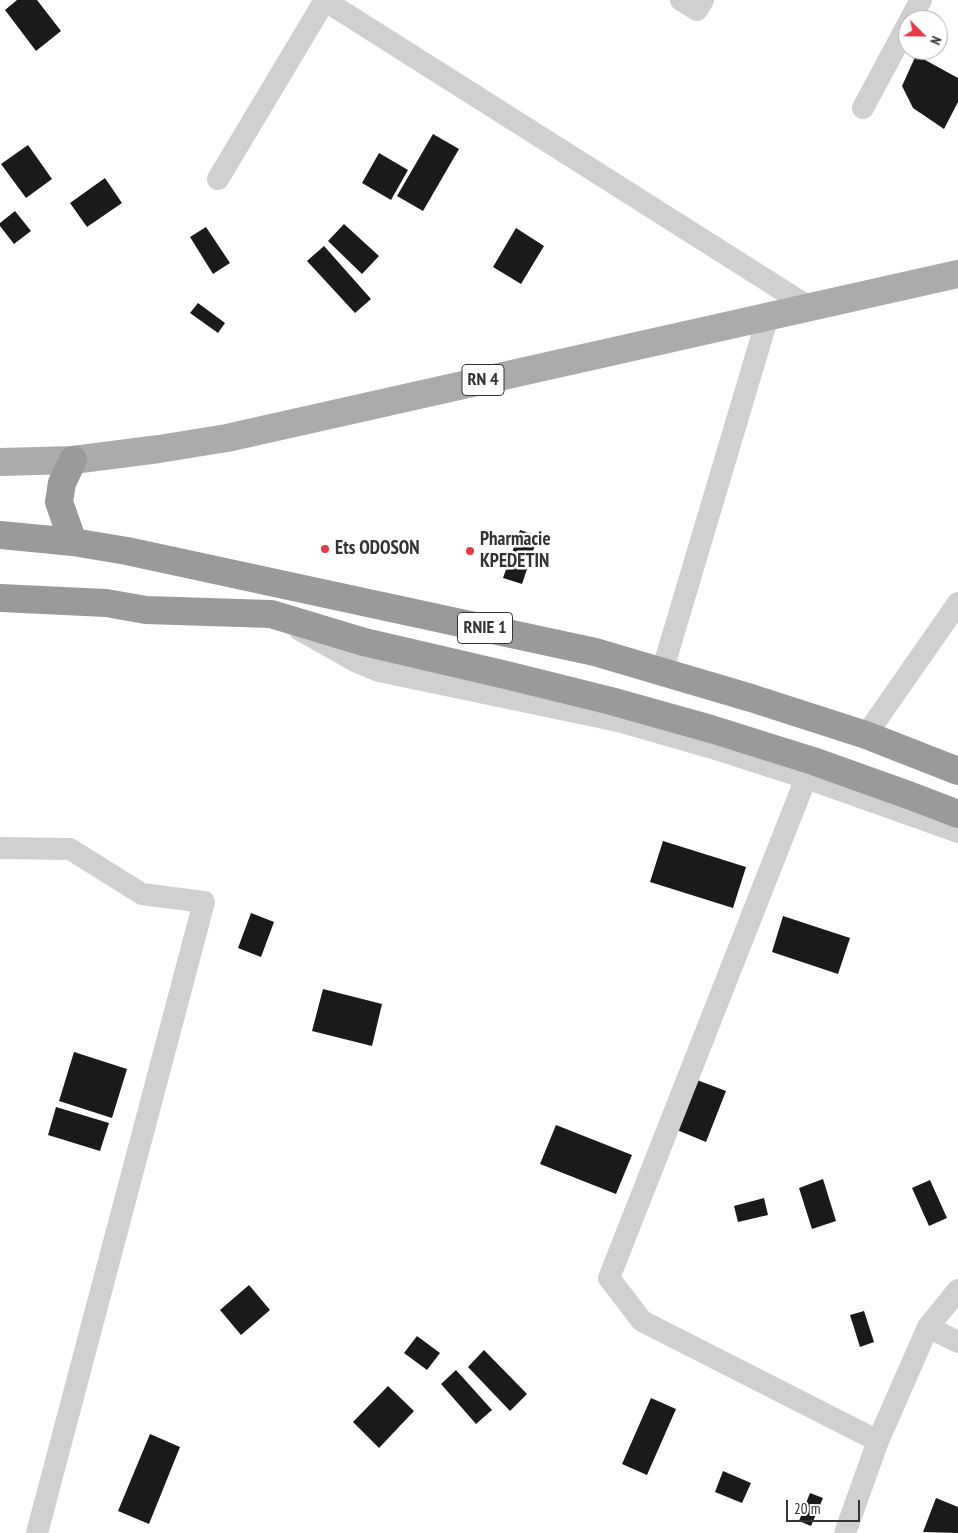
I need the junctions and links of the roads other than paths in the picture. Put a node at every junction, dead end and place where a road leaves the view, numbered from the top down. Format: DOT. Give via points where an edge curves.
graph roads {
  1 [pos="325,0"];
  2 [pos="681,0"];
  3 [pos="702,0"];
  4 [pos="898,42"];
  5 [pos="862,108"];
  6 [pos="218,179"];
  7 [pos="958,274"];
  8 [pos="809,307"];
  9 [pos="768,316"];
  10 [pos="73,460"];
  11 [pos="0,462"];
  12 [pos="0,536"];
  13 [pos="73,542"];
  14 [pos="0,598"];
  15 [pos="958,603"];
  16 [pos="271,614"];
  17 [pos="662,672"];
  18 [pos="866,735"];
  19 [pos="958,771"];
  20 [pos="806,778"];
  21 [pos="958,814"];
  22 [pos="958,832"];
  23 [pos="0,848"];
  24 [pos="958,1290"];
  25 [pos="928,1327"];
  26 [pos="958,1342"];
  27 [pos="878,1442"];
  28 [pos="37,1533"];
  29 [pos="845,1533"];
  1 -- 6 [label="street"];
  1 -- 8 [label="street"];
  2 -- 3 [label="street" via="697,10"];
  4 -- 5 [label="street"];
  7 -- 8 [label="main road, RN 4"];
  8 -- 9 [label="main road, RN 4"];
  9 -- 10 [label="main road, RN 4" via="227,438"];
  9 -- 17 [label="street"];
  10 -- 11 [label="main road, RN 4"];
  10 -- 13 [label="highway" via="62,483 59,502"];
  12 -- 13 [label="highway, RNIE 1"];
  13 -- 17 [label="highway, RNIE 1" via="595,652"];
  14 -- 16 [label="highway, RNIE 1" via="106,603 146,610"];
  15 -- 18 [label="street"];
  16 -- 20 [label="street" via="379,671 618,721"];
  16 -- 21 [label="highway, RNIE 1" via="364,642 544,684 711,729 813,761"];
  17 -- 18 [label="highway, RNIE 1"];
  18 -- 19 [label="highway, RNIE 1"];
  20 -- 22 [label="street"];
  20 -- 27 [label="street" via="609,1278 642,1320"];
  23 -- 28 [label="street" via="70,849 142,894 204,902"];
  24 -- 25 [label="street"];
  25 -- 26 [label="street"];
  25 -- 27 [label="street"];
  27 -- 29 [label="street"];
}
